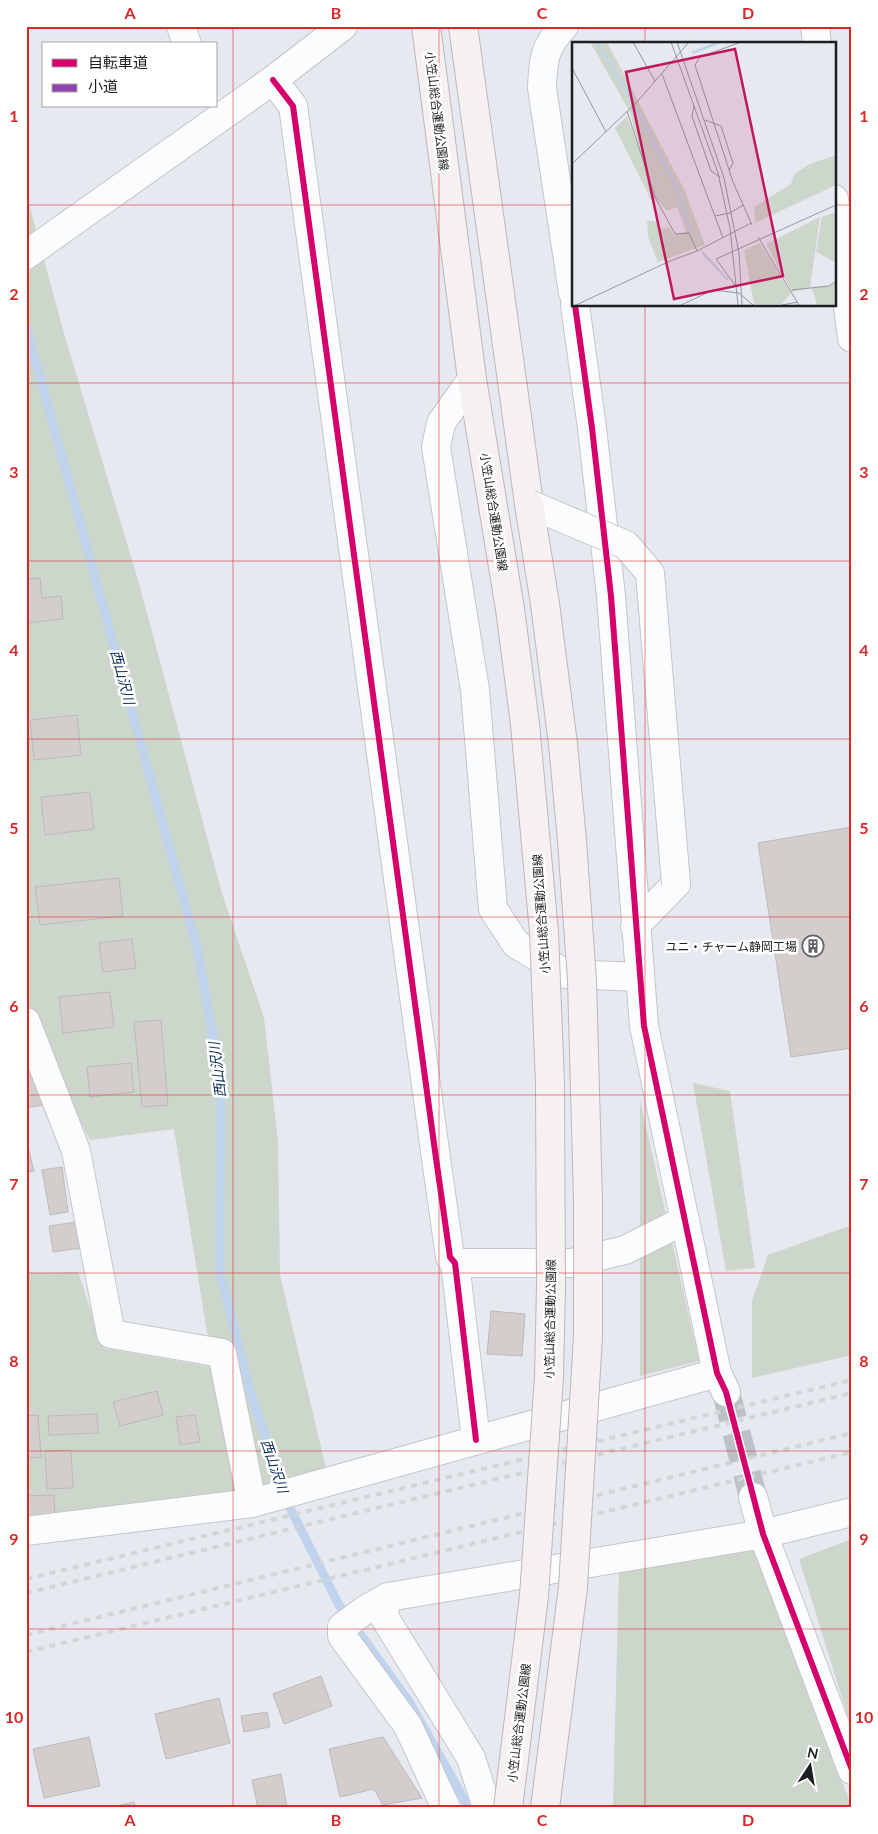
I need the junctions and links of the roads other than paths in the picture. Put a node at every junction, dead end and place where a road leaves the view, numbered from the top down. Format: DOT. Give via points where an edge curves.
graph roads {
  1 [pos="181,26"];
  2 [pos="343,26"];
  3 [pos="426,26"];
  4 [pos="463,26"];
  5 [pos="564,26"];
  6 [pos="815,26"];
  7 [pos="186,42"];
  8 [pos="817,42"];
  9 [pos="273,80"];
  10 [pos="209,115"];
  11 [pos="836,214"];
  12 [pos="26,255"];
  13 [pos="572,286"];
  14 [pos="575,306"];
  15 [pos="852,338"];
  16 [pos="472,379"];
  17 [pos="529,504"];
  18 [pos="635,926"];
  19 [pos="640,977"];
  20 [pos="26,1022"];
  21 [pos="685,1220"];
  22 [pos="455,1263"];
  23 [pos="476,1440"];
  24 [pos="753,1497"];
  25 [pos="260,1500"];
  26 [pos="852,1512"];
  27 [pos="26,1531"];
  28 [pos="763,1534"];
  29 [pos="377,1604"];
  30 [pos="852,1770"];
  31 [pos="446,1808"];
  32 [pos="487,1808"];
  33 [pos="508,1808"];
  34 [pos="545,1808"];
  1 -- 7 [label="street"];
  2 -- 9 [label="street"];
  3 -- 16 [label="main road, 小笠山総合運動公園線"];
  4 -- 17 [label="main road"];
  5 -- 13 [label="street" via="552,38 543,62 542,88"];
  6 -- 8 [label="street"];
  9 -- 10 [label="street"];
  9 -- 22 [label="street" via="293,106 450,1257"];
  10 -- 12 [label="street"];
  11 -- 15 [label="street"];
  14 -- 18 [label="street" via="611,596"];
  16 -- 19 [label="street" via="442,424 436,447 475,690 493,909 516,944 566,974"];
  16 -- 33 [label="main road, 小笠山総合運動公園線, bridge" via="510,609 525,724 544,932 550,1083 549,1377 534,1596"];
  17 -- 18 [label="street, bridge" via="626,545 650,573 676,884"];
  17 -- 34 [label="main road, bridge" via="563,744 573,860 582,980 588,1200 588,1336 573,1587"];
  18 -- 19 [label="street"];
  19 -- 21 [label="street" via="644,1026"];
  20 -- 25 [label="street" via="76,1151 111,1334 222,1353"];
  21 -- 22 [label="street" via="625,1250 571,1263"];
  21 -- 23 [label="street" via="721,1383"];
  22 -- 23 [label="street"];
  23 -- 25 [label="street"];
  24 -- 28 [label="street"];
  25 -- 27 [label="street"];
  26 -- 28 [label="street"];
  28 -- 29 [label="street"];
  28 -- 30 [label="street"];
  29 -- 31 [label="street" via="342,1627 342,1636 408,1726"];
  29 -- 32 [label="street" via="471,1758"];
}
